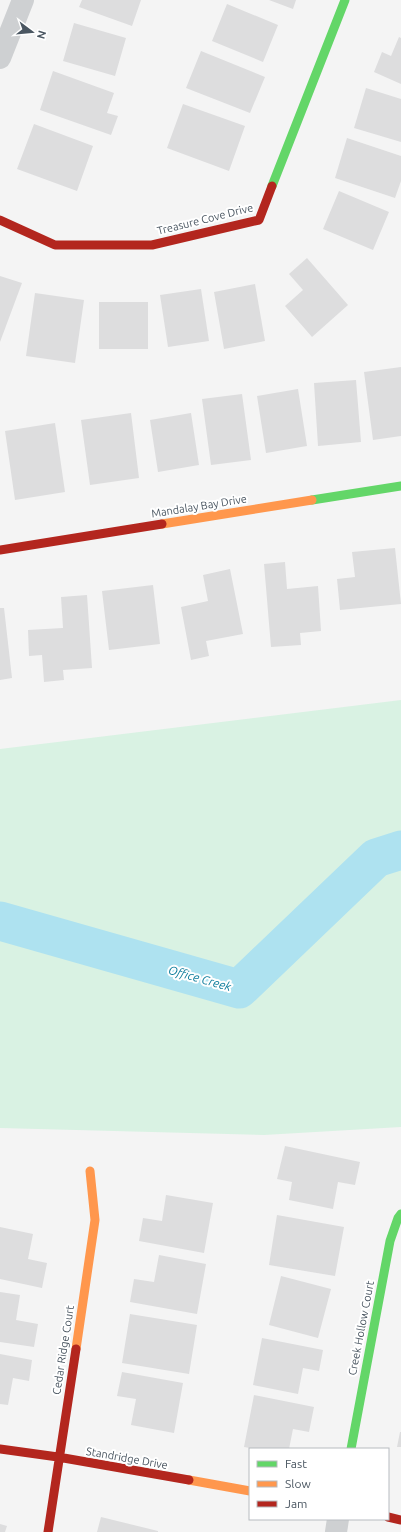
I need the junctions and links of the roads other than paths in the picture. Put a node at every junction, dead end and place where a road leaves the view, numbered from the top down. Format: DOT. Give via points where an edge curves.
graph roads {
  1 [pos="23,0"];
  2 [pos="345,0"];
  3 [pos="0,58"];
  4 [pos="0,220"];
  5 [pos="401,486"];
  6 [pos="0,550"];
  7 [pos="90,1171"];
  8 [pos="401,1214"];
  9 [pos="351,1448"];
  10 [pos="0,1450"];
  11 [pos="58,1457"];
  12 [pos="249,1492"];
  13 [pos="389,1517"];
  14 [pos="338,1520"];
  15 [pos="401,1520"];
  16 [pos="48,1532"];
  17 [pos="336,1532"];
  1 -- 3 [label="street"];
  2 -- 4 [label="street, Treasure Cove Drive" via="259,220 152,245 55,245"];
  5 -- 6 [label="street, Mandalay Bay Drive"];
  7 -- 11 [label="street, Cedar Ridge Court" via="95,1220"];
  8 -- 9 [label="street, Creek Hollow Court" via="390,1241"];
  10 -- 11 [label="street, Standridge Drive"];
  11 -- 12 [label="street, Standridge Drive"];
  11 -- 16 [label="street, Cedar Ridge Court"];
  13 -- 15 [label="street"];
  14 -- 17 [label="street"];
}
